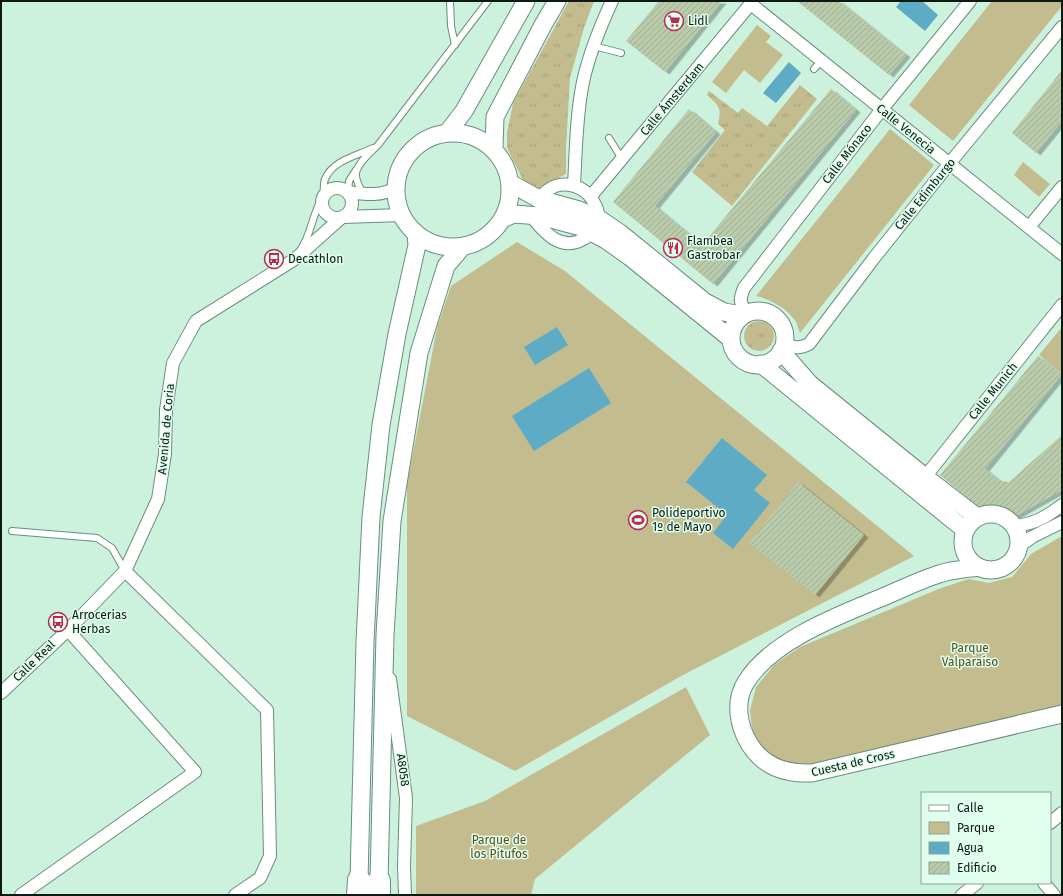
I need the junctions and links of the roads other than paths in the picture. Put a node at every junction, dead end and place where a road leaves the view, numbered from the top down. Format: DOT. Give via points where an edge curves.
graph roads {
  1 [pos="450,1"];
  2 [pos="488,1"];
  3 [pos="526,1"];
  4 [pos="557,1"];
  5 [pos="612,1"];
  6 [pos="970,1"];
  7 [pos="752,3"];
  8 [pos="1062,27"];
  9 [pos="455,45"];
  10 [pos="594,46"];
  11 [pos="620,53"];
  12 [pos="882,109"];
  13 [pos="447,132"];
  14 [pos="609,138"];
  15 [pos="378,145"];
  16 [pos="494,149"];
  17 [pos="622,159"];
  18 [pos="360,164"];
  19 [pos="949,164"];
  20 [pos="510,183"];
  21 [pos="574,185"];
  22 [pos="1062,187"];
  23 [pos="396,188"];
  24 [pos="348,192"];
  25 [pos="364,194"];
  26 [pos="323,196"];
  27 [pos="591,196"];
  28 [pos="539,198"];
  29 [pos="402,215"];
  30 [pos="342,218"];
  31 [pos="502,219"];
  32 [pos="595,225"];
  33 [pos="1029,227"];
  34 [pos="416,234"];
  35 [pos="463,246"];
  36 [pos="1062,254"];
  37 [pos="295,259"];
  38 [pos="1062,305"];
  39 [pos="744,314"];
  40 [pos="731,339"];
  41 [pos="783,347"];
  42 [pos="761,364"];
  43 [pos="925,477"];
  44 [pos="1062,506"];
  45 [pos="977,517"];
  46 [pos="1062,522"];
  47 [pos="1014,526"];
  48 [pos="965,530"];
  49 [pos="12,531"];
  50 [pos="1018,547"];
  51 [pos="963,548"];
  52 [pos="978,567"];
  53 [pos="125,571"];
  54 [pos="940,573"];
  55 [pos="68,630"];
  56 [pos="385,646"];
  57 [pos="1,693"];
  58 [pos="1062,714"];
  59 [pos="1062,813"];
  60 [pos="1051,822"];
  61 [pos="1046,884"];
  62 [pos="369,888"];
  63 [pos="1056,891"];
  64 [pos="27,893"];
  65 [pos="235,895"];
  66 [pos="405,895"];
  1 -- 9 [label="lane"];
  2 -- 9 [label="lane"];
  3 -- 13 [label="street" via="464,111"];
  4 -- 16 [label="street" via="495,117"];
  5 -- 10 [label="street"];
  6 -- 12 [label="street, Calle Mónaco"];
  7 -- 12 [label="street, Calle Venecia" via="818,65"];
  7 -- 17 [label="street, Calle Ámsterdam"];
  8 -- 19 [label="street, Calle Edimburgo"];
  9 -- 15 [label="lane"];
  10 -- 11 [label="lane"];
  10 -- 21 [label="street" via="583,81"];
  12 -- 19 [label="street, Calle Venecia"];
  12 -- 39 [label="street, Calle Mónaco" via="744,288 740,297"];
  13 -- 16 [label="street" via="464,133 480,139"];
  13 -- 23 [label="street" via="431,137 409,153 398,172"];
  14 -- 17 [label="lane"];
  15 -- 18 [label="lane"];
  15 -- 26 [label="lane, Avenida de Coria" via="341,161 333,168 325,180"];
  16 -- 20 [label="street" via="504,165"];
  17 -- 27 [label="street, Calle Ámsterdam"];
  18 -- 24 [label="lane" via="348,181"];
  18 -- 25 [label="lane" via="356,173 357,182"];
  19 -- 33 [label="street, Calle Venecia"];
  19 -- 41 [label="street, Calle Edimburgo" via="809,344 801,348"];
  20 -- 28 [label="street"];
  20 -- 31 [label="street" via="509,202"];
  21 -- 27 [label="street"];
  21 -- 28 [label="street" via="561,185 549,189"];
  22 -- 33 [label="street"];
  23 -- 25 [label="street" via="387,193"];
  23 -- 29 [label="street" via="397,202"];
  24 -- 25 [label="street"];
  24 -- 26 [label="street" via="342,188 335,188 328,190"];
  24 -- 30 [label="street" via="352,198 352,206 349,213"];
  26 -- 30 [label="street" via="321,204 328,216"];
  26 -- 37 [label="lane, Avenida de Coria" via="317,205 305,244"];
  27 -- 32 [label="street" via="597,208"];
  28 -- 32 [label="street" via="579,210"];
  29 -- 30 [label="street"];
  29 -- 34 [label="street"];
  30 -- 37 [label="street, Avenida de Coria"];
  31 -- 32 [label="street" via="514,214 530,215 581,227"];
  31 -- 35 [label="street" via="491,232 476,242"];
  32 -- 39 [label="street" via="620,233 705,302 724,312"];
  32 -- 40 [label="street" via="606,240"];
  33 -- 36 [label="street, Calle Venecia"];
  34 -- 35 [label="street" via="445,246"];
  34 -- 62 [label="street" via="417,245 397,334 381,425 371,517 365,642"];
  35 -- 56 [label="street" via="446,266 419,353 392,521"];
  37 -- 53 [label="street, Avenida de Coria" via="196,321 173,363 166,410 165,454 158,498"];
  38 -- 43 [label="street, Calle Munich"];
  39 -- 40 [label="street" via="733,327"];
  39 -- 41 [label="street" via="757,310 779,320 785,335"];
  40 -- 42 [label="street" via="733,348 741,358 752,364"];
  41 -- 42 [label="street" via="776,358"];
  41 -- 43 [label="street" via="810,384"];
  42 -- 48 [label="street"];
  43 -- 45 [label="street"];
  44 -- 47 [label="street" via="1037,522"];
  45 -- 47 [label="street" via="990,514 1004,517"];
  45 -- 48 [label="street"];
  46 -- 50 [label="street"];
  47 -- 50 [label="street" via="1019,538"];
  48 -- 51 [label="street"];
  49 -- 53 [label="lane" via="97,538 112,548"];
  50 -- 52 [label="street" via="1012,561 1002,568 990,570"];
  51 -- 52 [label="street" via="968,559"];
  51 -- 54 [label="street, Cuesta de Cross"];
  52 -- 54 [label="street, Cuesta de Cross"];
  53 -- 55 [label="street, Avenida de Coria"];
  53 -- 65 [label="street" via="267,710 270,856 260,878"];
  54 -- 58 [label="street, Cuesta de Cross" via="831,619 788,642 764,660 745,682 738,708 744,734 758,756 782,770 812,773"];
  55 -- 57 [label="street, Calle Real"];
  55 -- 64 [label="street" via="194,772"];
  56 -- 62 [label="street"];
  56 -- 66 [label="street, A8058" via="406,798"];
  59 -- 60 [label="street"];
  61 -- 63 [label="street"];
}
